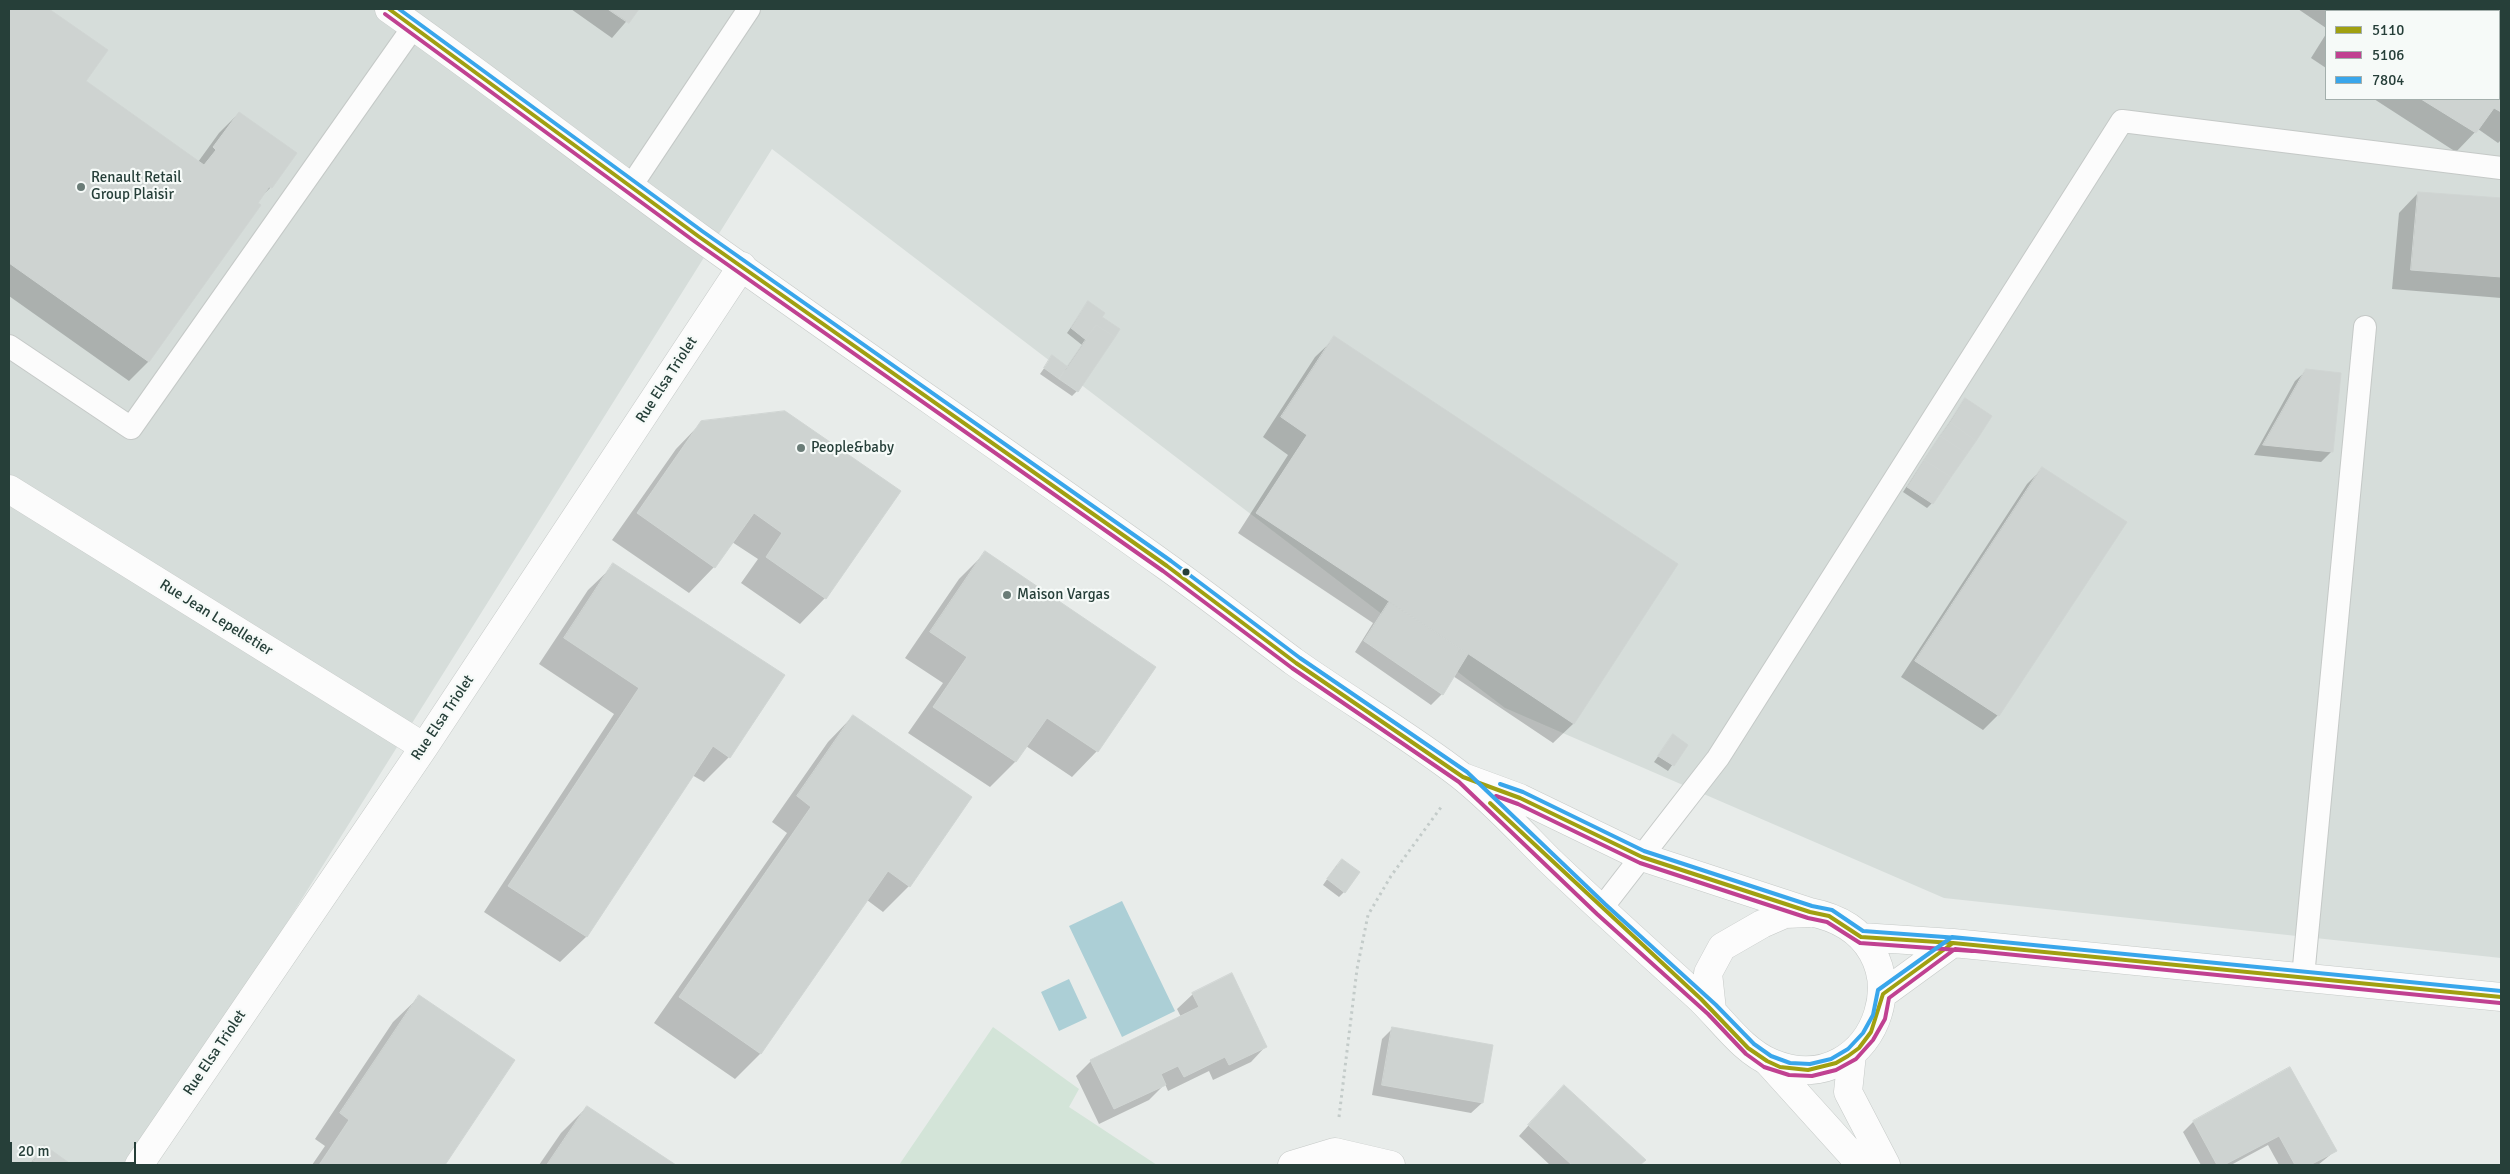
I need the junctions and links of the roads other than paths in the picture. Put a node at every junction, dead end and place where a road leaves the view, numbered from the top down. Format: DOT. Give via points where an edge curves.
graph roads {
  1 [pos="389,9"];
  2 [pos="749,9"];
  3 [pos="414,26"];
  4 [pos="2501,168"];
  5 [pos="631,186"];
  6 [pos="742,266"];
  7 [pos="2365,327"];
  8 [pos="9,346"];
  9 [pos="9,489"];
  10 [pos="424,748"];
  11 [pos="1463,777"];
  12 [pos="1642,857"];
  13 [pos="1601,909"];
  14 [pos="1810,912"];
  15 [pos="1862,937"];
  16 [pos="1952,943"];
  17 [pos="2303,977"];
  18 [pos="1883,994"];
  19 [pos="2501,997"];
  20 [pos="1712,1010"];
  21 [pos="1852,1054"];
  22 [pos="1768,1062"];
  23 [pos="138,1165"];
  24 [pos="1292,1165"];
  25 [pos="1391,1165"];
  26 [pos="1861,1165"];
  27 [pos="1886,1165"];
  1 -- 3 [label="street"];
  2 -- 5 [label="lane"];
  3 -- 5 [label="street"];
  3 -- 8 [label="lane" via="130,428"];
  4 -- 12 [label="lane" via="2122,121 1718,758"];
  5 -- 6 [label="street"];
  6 -- 10 [label="street, Rue Elsa Triolet"];
  6 -- 11 [label="street" via="1167,566 1296,662"];
  7 -- 17 [label="lane"];
  9 -- 10 [label="street, Rue Jean Lepelletier"];
  10 -- 23 [label="street, Rue Elsa Triolet"];
  11 -- 12 [label="street" via="1520,798"];
  11 -- 13 [label="street"];
  12 -- 13 [label="lane"];
  12 -- 14 [label="street"];
  13 -- 20 [label="street"];
  14 -- 15 [label="street" via="1829,916"];
  14 -- 20 [label="street" via="1785,914 1722,947 1708,973"];
  15 -- 16 [label="street"];
  15 -- 18 [label="street" via="1874,954 1881,973"];
  16 -- 17 [label="street"];
  16 -- 18 [label="street"];
  17 -- 19 [label="street"];
  18 -- 21 [label="street" via="1875,1024"];
  20 -- 22 [label="street" via="1750,1049"];
  21 -- 22 [label="street" via="1833,1065 1811,1070 1789,1069"];
  21 -- 27 [label="street" via="1848,1092"];
  22 -- 26 [label="street"];
  24 -- 25 [label="street" via="1335,1152"];
}
